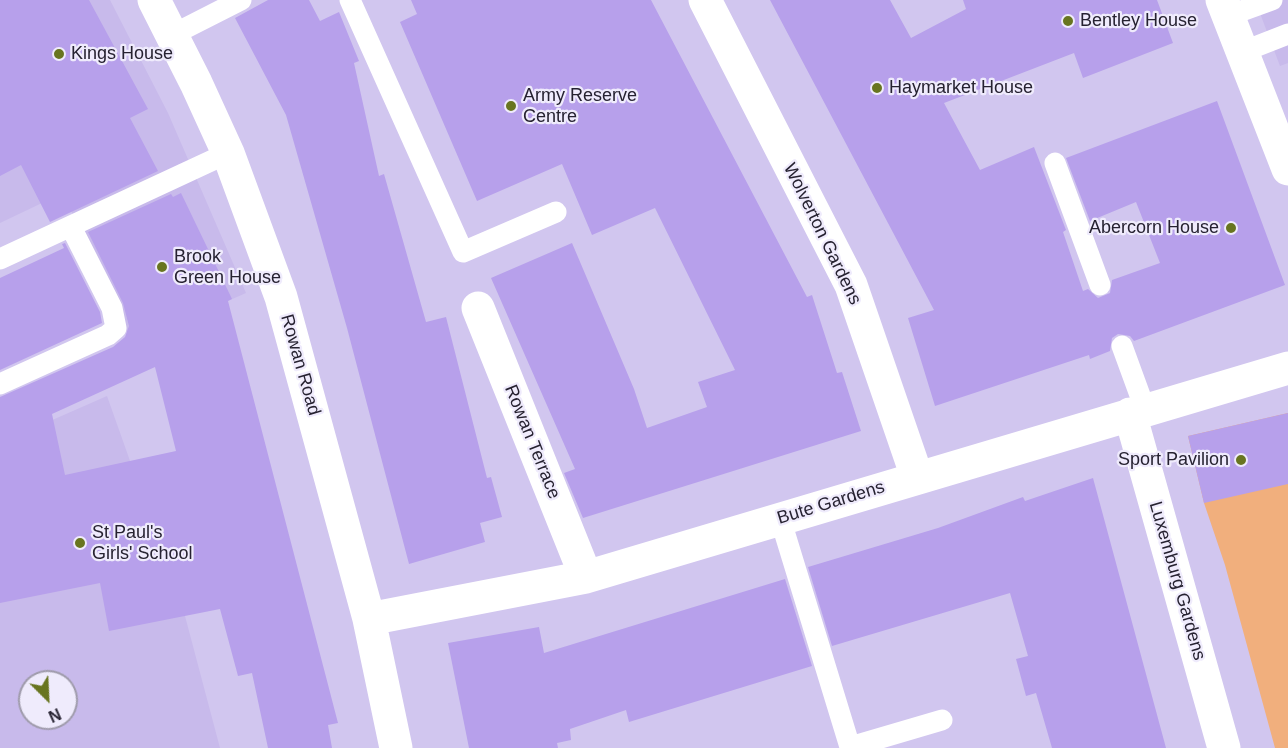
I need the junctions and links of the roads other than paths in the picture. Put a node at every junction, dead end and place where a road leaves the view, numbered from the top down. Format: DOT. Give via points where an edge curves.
graph roads {
  1 [pos="154,0"];
  2 [pos="241,0"];
  3 [pos="350,0"];
  4 [pos="705,0"];
  5 [pos="1272,0"];
  6 [pos="1225,8"];
  7 [pos="1288,34"];
  8 [pos="172,35"];
  9 [pos="1242,52"];
  10 [pos="228,153"];
  11 [pos="1055,163"];
  12 [pos="1288,169"];
  13 [pos="556,212"];
  14 [pos="71,227"];
  15 [pos="0,259"];
  16 [pos="1100,285"];
  17 [pos="478,308"];
  18 [pos="1122,346"];
  19 [pos="1288,368"];
  20 [pos="0,384"];
  21 [pos="1138,412"];
  22 [pos="917,477"];
  23 [pos="780,518"];
  24 [pos="586,577"];
  25 [pos="369,620"];
  26 [pos="942,720"];
  27 [pos="396,748"];
  28 [pos="1224,748"];
  1 -- 8 [label="street, Rowan Road"];
  2 -- 8 [label="lane"];
  3 -- 13 [label="lane" via="463,252"];
  4 -- 22 [label="street, Wolverton Gardens" via="851,285"];
  5 -- 6 [label="lane"];
  6 -- 9 [label="street"];
  7 -- 9 [label="lane"];
  8 -- 10 [label="street, Rowan Road"];
  9 -- 12 [label="street"];
  10 -- 14 [label="lane"];
  10 -- 25 [label="street, Rowan Road" via="281,297"];
  11 -- 16 [label="lane"];
  14 -- 15 [label="lane"];
  14 -- 20 [label="lane" via="112,308 116,328"];
  17 -- 24 [label="street, Rowan Terrace"];
  18 -- 21 [label="lane"];
  19 -- 21 [label="street, Bute Gardens"];
  21 -- 22 [label="street, Bute Gardens"];
  21 -- 28 [label="street, Luxemburg Gardens"];
  22 -- 23 [label="street, Bute Gardens"];
  23 -- 24 [label="street, Bute Gardens"];
  23 -- 26 [label="lane" via="850,747"];
  24 -- 25 [label="street, Bute Gardens"];
  25 -- 27 [label="street, Rowan Road"];
}
